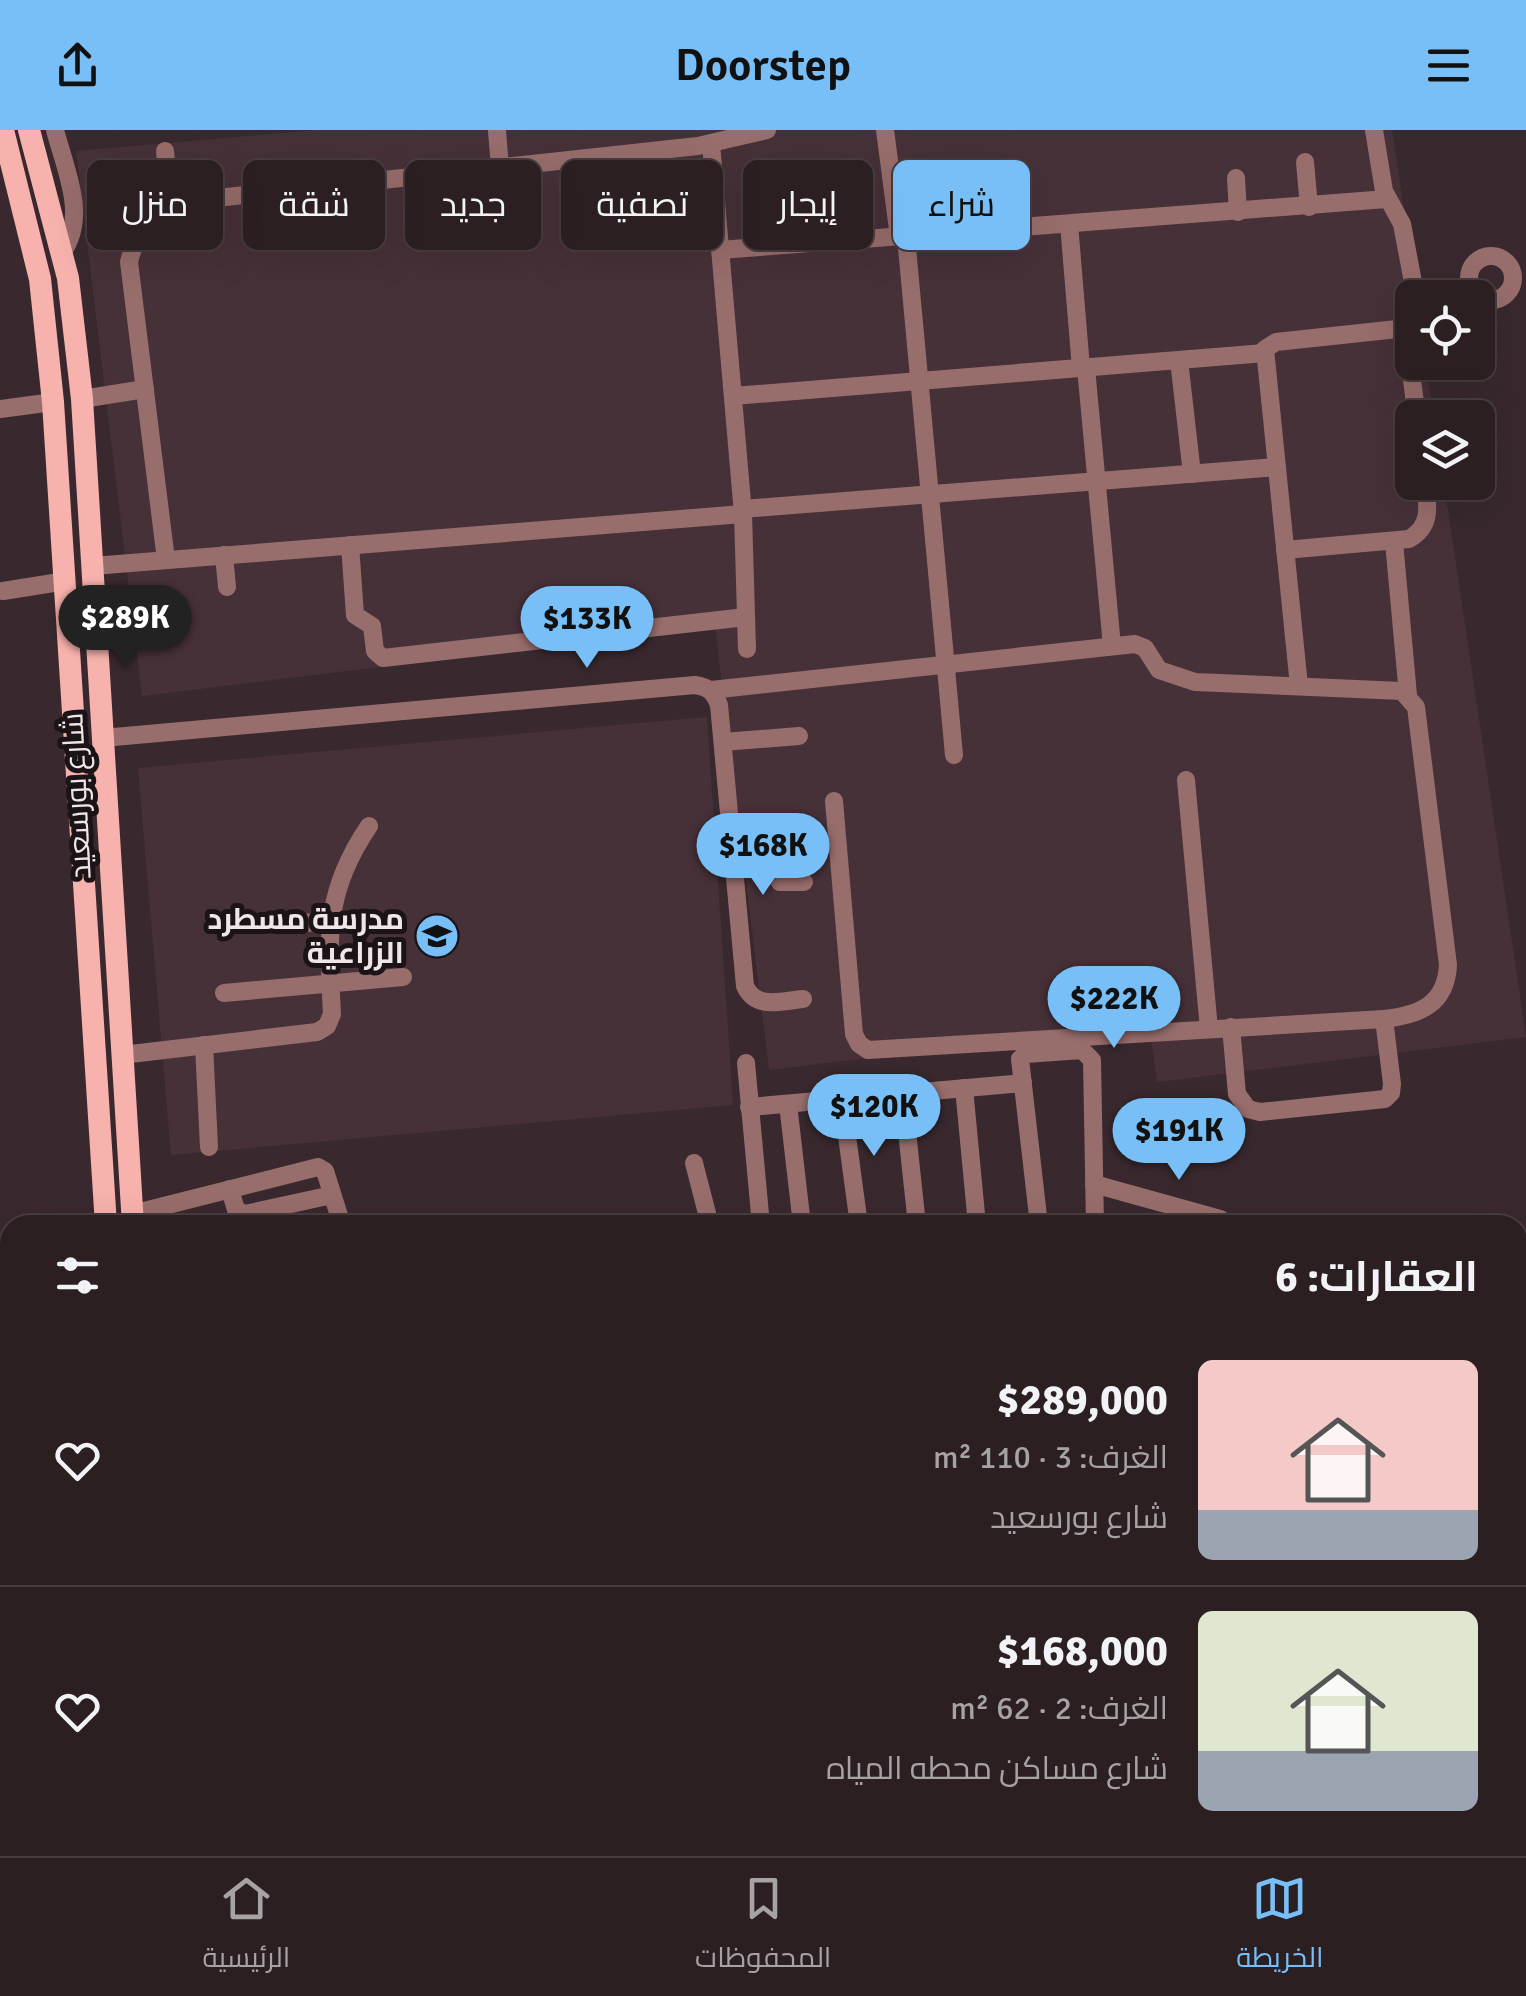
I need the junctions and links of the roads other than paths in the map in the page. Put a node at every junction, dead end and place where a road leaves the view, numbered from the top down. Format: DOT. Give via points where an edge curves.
graph roads {
  1 [pos="3,130"];
  2 [pos="29,130"];
  3 [pos="55,130"];
  4 [pos="767,130"];
  5 [pos="885,130"];
  6 [pos="1374,130"];
  7 [pos="498,131"];
  8 [pos="711,144"];
  9 [pos="165,151"];
  10 [pos="166,160"];
  11 [pos="500,160"];
  12 [pos="712,160"];
  13 [pos="1305,162"];
  14 [pos="541,163"];
  15 [pos="405,178"];
  16 [pos="1236,178"];
  17 [pos="893,180"];
  18 [pos="223,199"];
  19 [pos="1388,199"];
  20 [pos="1309,207"];
  21 [pos="1238,212"];
  22 [pos="1069,224"];
  23 [pos="1030,227"];
  24 [pos="893,238"];
  25 [pos="134,250"];
  26 [pos="720,250"];
  27 [pos="723,250"];
  28 [pos="904,250"];
  29 [pos="61,254"];
  30 [pos="1413,280"];
  31 [pos="1395,322"];
  32 [pos="1265,353"];
  33 [pos="1178,360"];
  34 [pos="1084,368"];
  35 [pos="919,381"];
  36 [pos="145,389"];
  37 [pos="733,396"];
  38 [pos="82,399"];
  39 [pos="53,402"];
  40 [pos="0,409"];
  41 [pos="1277,467"];
  42 [pos="1192,474"];
  43 [pos="1097,482"];
  44 [pos="930,494"];
  45 [pos="1427,500"];
  46 [pos="743,511"];
  47 [pos="1394,542"];
  48 [pos="350,545"];
  49 [pos="1285,550"];
  50 [pos="224,555"];
  51 [pos="166,560"];
  52 [pos="92,566"];
  53 [pos="66,582"];
  54 [pos="227,587"];
  55 [pos="3,591"];
  56 [pos="746,617"];
  57 [pos="1112,646"];
  58 [pos="747,649"];
  59 [pos="946,663"];
  60 [pos="1300,686"];
  61 [pos="711,690"];
  62 [pos="1408,695"];
  63 [pos="799,736"];
  64 [pos="104,738"];
  65 [pos="723,742"];
  66 [pos="954,755"];
  67 [pos="1186,780"];
  68 [pos="834,802"];
  69 [pos="368,826"];
  70 [pos="733,847"];
  71 [pos="804,882"];
  72 [pos="278,922"];
  73 [pos="329,923"];
  74 [pos="403,977"];
  75 [pos="331,983"];
  76 [pos="224,993"];
  77 [pos="804,999"];
  78 [pos="1384,1019"];
  79 [pos="1231,1028"];
  80 [pos="1209,1029"];
  81 [pos="204,1045"];
  82 [pos="122,1055"];
  83 [pos="746,1063"];
  84 [pos="1024,1083"];
  85 [pos="964,1088"];
  86 [pos="903,1094"];
  87 [pos="842,1100"];
  88 [pos="788,1104"];
  89 [pos="749,1107"];
  90 [pos="210,1147"];
  91 [pos="694,1163"];
  92 [pos="1094,1184"];
  93 [pos="230,1189"];
  94 [pos="332,1195"];
  95 [pos="105,1215"];
  96 [pos="132,1215"];
  97 [pos="148,1215"];
  98 [pos="339,1215"];
  99 [pos="707,1215"];
  100 [pos="760,1215"];
  101 [pos="801,1215"];
  102 [pos="858,1215"];
  103 [pos="916,1215"];
  104 [pos="976,1215"];
  105 [pos="1037,1215"];
  106 [pos="1095,1215"];
  107 [pos="1206,1215"];
  1 -- 39 [label="main road, شارع بورسعيد" via="40,279"];
  2 -- 29 [label="main road, شارع بورسعيد"];
  3 -- 29 [label="street" via="75,215"];
  4 -- 8 [label="street"];
  5 -- 17 [label="street"];
  6 -- 19 [label="street"];
  7 -- 11 [label="street"];
  8 -- 12 [label="street"];
  8 -- 14 [label="street"];
  9 -- 10 [label="street"];
  13 -- 20 [label="street"];
  15 -- 18 [label="street"];
  16 -- 21 [label="street"];
  19 -- 20 [label="street"];
  19 -- 30 [label="street" via="1402,224"];
  20 -- 21 [label="street"];
  21 -- 22 [label="street"];
  22 -- 23 [label="street"];
  22 -- 34 [label="street"];
  24 -- 27 [label="street"];
  25 -- 36 [label="street" via="129,262"];
  26 -- 37 [label="street"];
  28 -- 35 [label="street"];
  29 -- 38 [label="main road, شارع بورسعيد"];
  31 -- 32 [label="street" via="1276,342"];
  32 -- 33 [label="street"];
  32 -- 41 [label="street"];
  33 -- 34 [label="street"];
  33 -- 42 [label="street"];
  34 -- 35 [label="street"];
  34 -- 43 [label="street"];
  35 -- 37 [label="street"];
  35 -- 44 [label="street"];
  36 -- 38 [label="street"];
  36 -- 51 [label="street"];
  37 -- 46 [label="street"];
  38 -- 52 [label="main road, شارع بورسعيد"];
  39 -- 40 [label="street"];
  39 -- 53 [label="main road, شارع بورسعيد"];
  41 -- 42 [label="street"];
  41 -- 49 [label="street"];
  42 -- 43 [label="street"];
  43 -- 44 [label="street"];
  43 -- 57 [label="street"];
  44 -- 46 [label="street"];
  44 -- 59 [label="street"];
  45 -- 47 [label="street" via="1425,525"];
  46 -- 48 [label="street"];
  46 -- 56 [label="street"];
  47 -- 49 [label="street"];
  47 -- 62 [label="street"];
  48 -- 50 [label="street"];
  48 -- 56 [label="street" via="356,615 372,626 375,651 383,658"];
  49 -- 60 [label="street"];
  50 -- 51 [label="street"];
  50 -- 54 [label="street"];
  51 -- 52 [label="street"];
  52 -- 64 [label="main road, شارع بورسعيد"];
  53 -- 55 [label="street"];
  53 -- 95 [label="main road, شارع بورسعيد"];
  56 -- 58 [label="street"];
  57 -- 59 [label="street"];
  57 -- 60 [label="street" via="1140,646 1159,670 1180,679"];
  59 -- 61 [label="street"];
  59 -- 66 [label="street"];
  60 -- 62 [label="street"];
  61 -- 64 [label="street" via="695,685"];
  61 -- 65 [label="street" via="720,705"];
  62 -- 78 [label="street" via="1416,707 1448,975 1428,1008"];
  63 -- 65 [label="street"];
  64 -- 82 [label="main road, شارع بورسعيد"];
  65 -- 70 [label="street"];
  67 -- 80 [label="street"];
  68 -- 80 [label="street" via="854,1034 863,1048"];
  69 -- 73 [label="street" via="342,872"];
  70 -- 71 [label="street" via="765,843 780,882"];
  70 -- 77 [label="street" via="747,992 764,1002"];
  72 -- 73 [label="street"];
  73 -- 75 [label="street"];
  74 -- 75 [label="street"];
  75 -- 76 [label="street"];
  75 -- 81 [label="street" via="332,1014 322,1030"];
  78 -- 79 [label="street"];
  78 -- 79 [label="street" via="1392,1084 1385,1099 1260,1112 1239,1100"];
  79 -- 80 [label="street"];
  81 -- 82 [label="street"];
  81 -- 90 [label="street"];
  82 -- 96 [label="main road, شارع بورسعيد"];
  83 -- 89 [label="street"];
  84 -- 85 [label="street"];
  84 -- 92 [label="street" via="1022,1055 1091,1055"];
  84 -- 105 [label="street"];
  85 -- 86 [label="street"];
  85 -- 104 [label="street"];
  86 -- 87 [label="street"];
  86 -- 103 [label="street"];
  87 -- 88 [label="street"];
  87 -- 102 [label="street"];
  88 -- 89 [label="street"];
  88 -- 101 [label="street"];
  89 -- 100 [label="street"];
  91 -- 99 [label="street"];
  92 -- 106 [label="street"];
  92 -- 107 [label="street"];
  93 -- 94 [label="street" via="236,1210 246,1214"];
  93 -- 94 [label="street" via="318,1167"];
  93 -- 97 [label="street"];
  94 -- 98 [label="street"];
}
